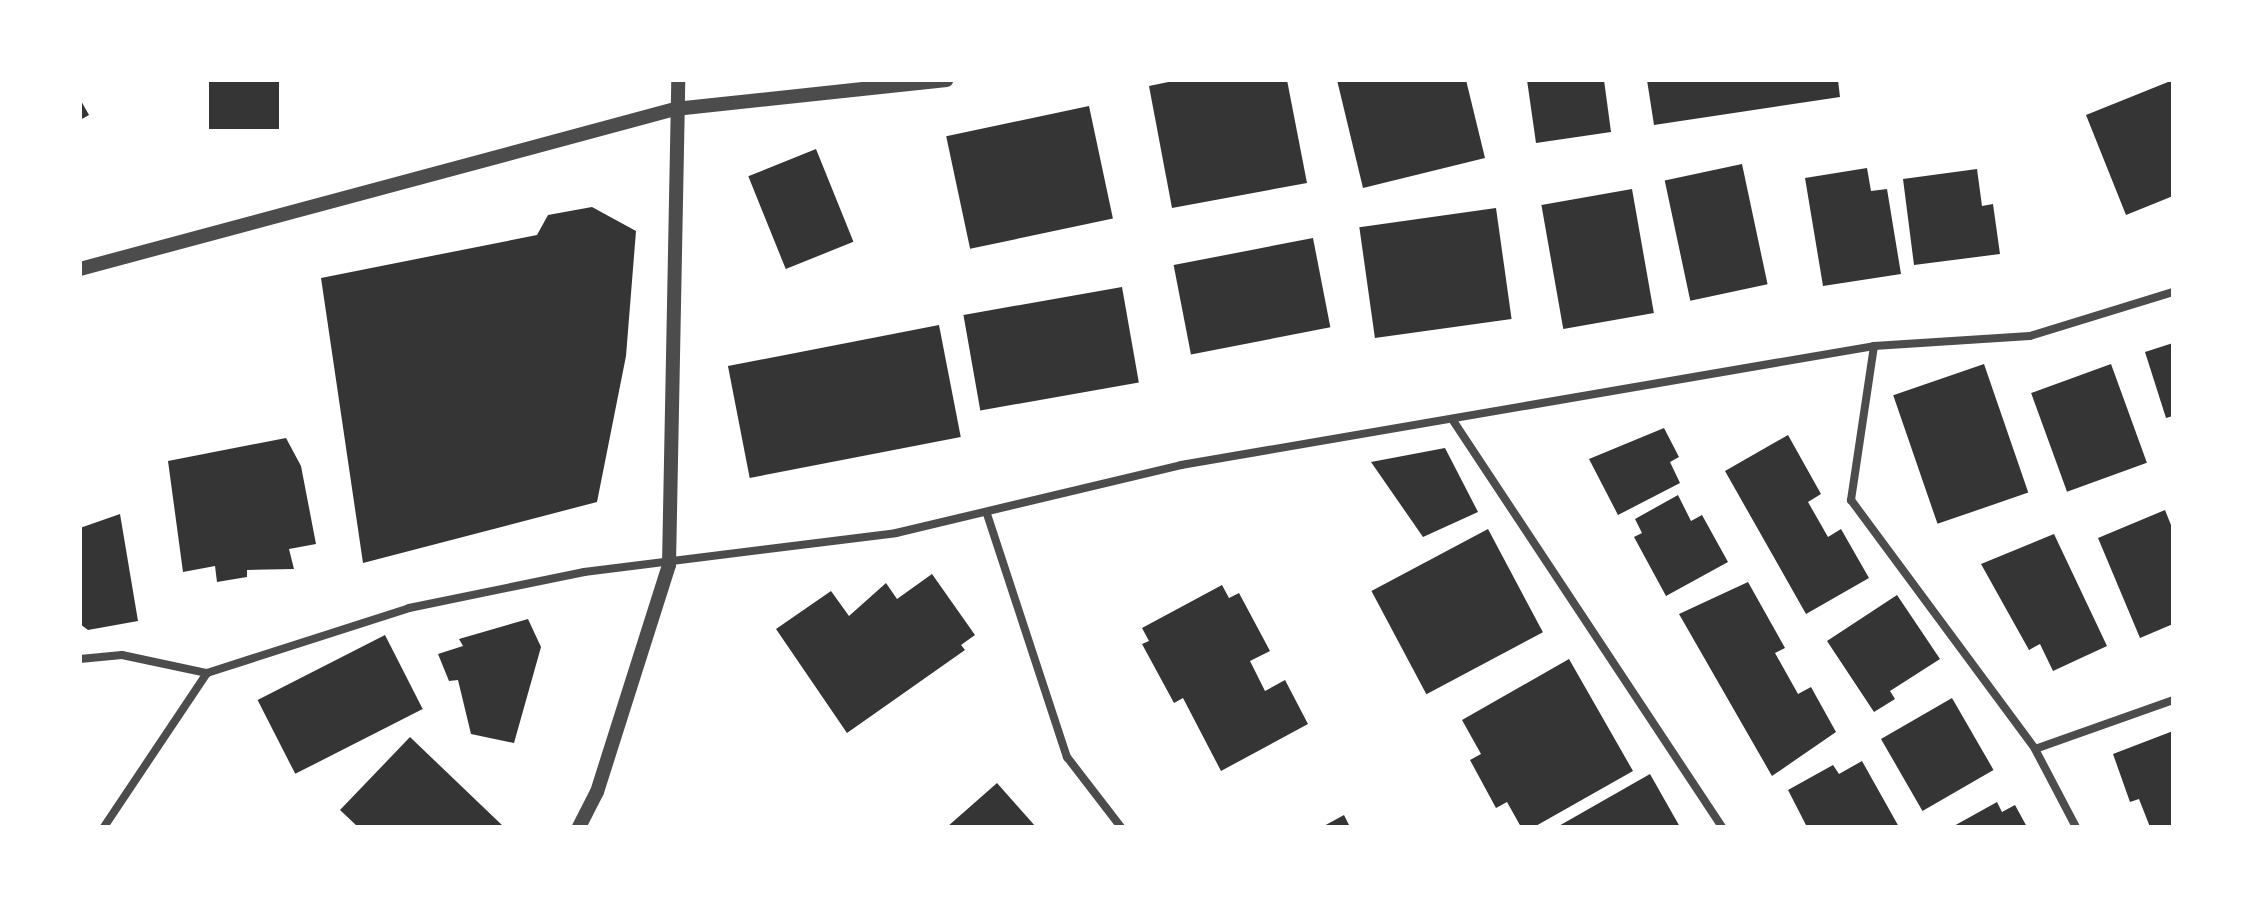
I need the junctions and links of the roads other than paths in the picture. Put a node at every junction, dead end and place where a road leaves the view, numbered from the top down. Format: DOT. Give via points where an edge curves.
graph roads {
  1 [pos="678,80"];
  2 [pos="946,80"];
  3 [pos="675,109"];
  4 [pos="80,269"];
  5 [pos="2173,292"];
  6 [pos="1874,346"];
  7 [pos="1452,419"];
  8 [pos="987,514"];
  9 [pos="669,565"];
  10 [pos="80,659"];
  11 [pos="207,673"];
  12 [pos="2173,700"];
  13 [pos="2035,749"];
  14 [pos="104,827"];
  15 [pos="579,827"];
  16 [pos="1121,827"];
  17 [pos="1722,827"];
  18 [pos="2076,827"];
  1 -- 3 [label="street"];
  2 -- 3 [label="street"];
  3 -- 4 [label="street"];
  3 -- 9 [label="street"];
  5 -- 6 [label="street" via="2030,336"];
  6 -- 7 [label="street"];
  6 -- 13 [label="street" via="1851,500"];
  7 -- 8 [label="street" via="1181,465"];
  7 -- 17 [label="street"];
  8 -- 9 [label="street"];
  8 -- 16 [label="street" via="1067,757"];
  9 -- 11 [label="street" via="584,572 409,608"];
  9 -- 15 [label="street" via="597,792"];
  10 -- 11 [label="street" via="122,655"];
  11 -- 14 [label="street"];
  12 -- 13 [label="street"];
  13 -- 18 [label="street"];
}
